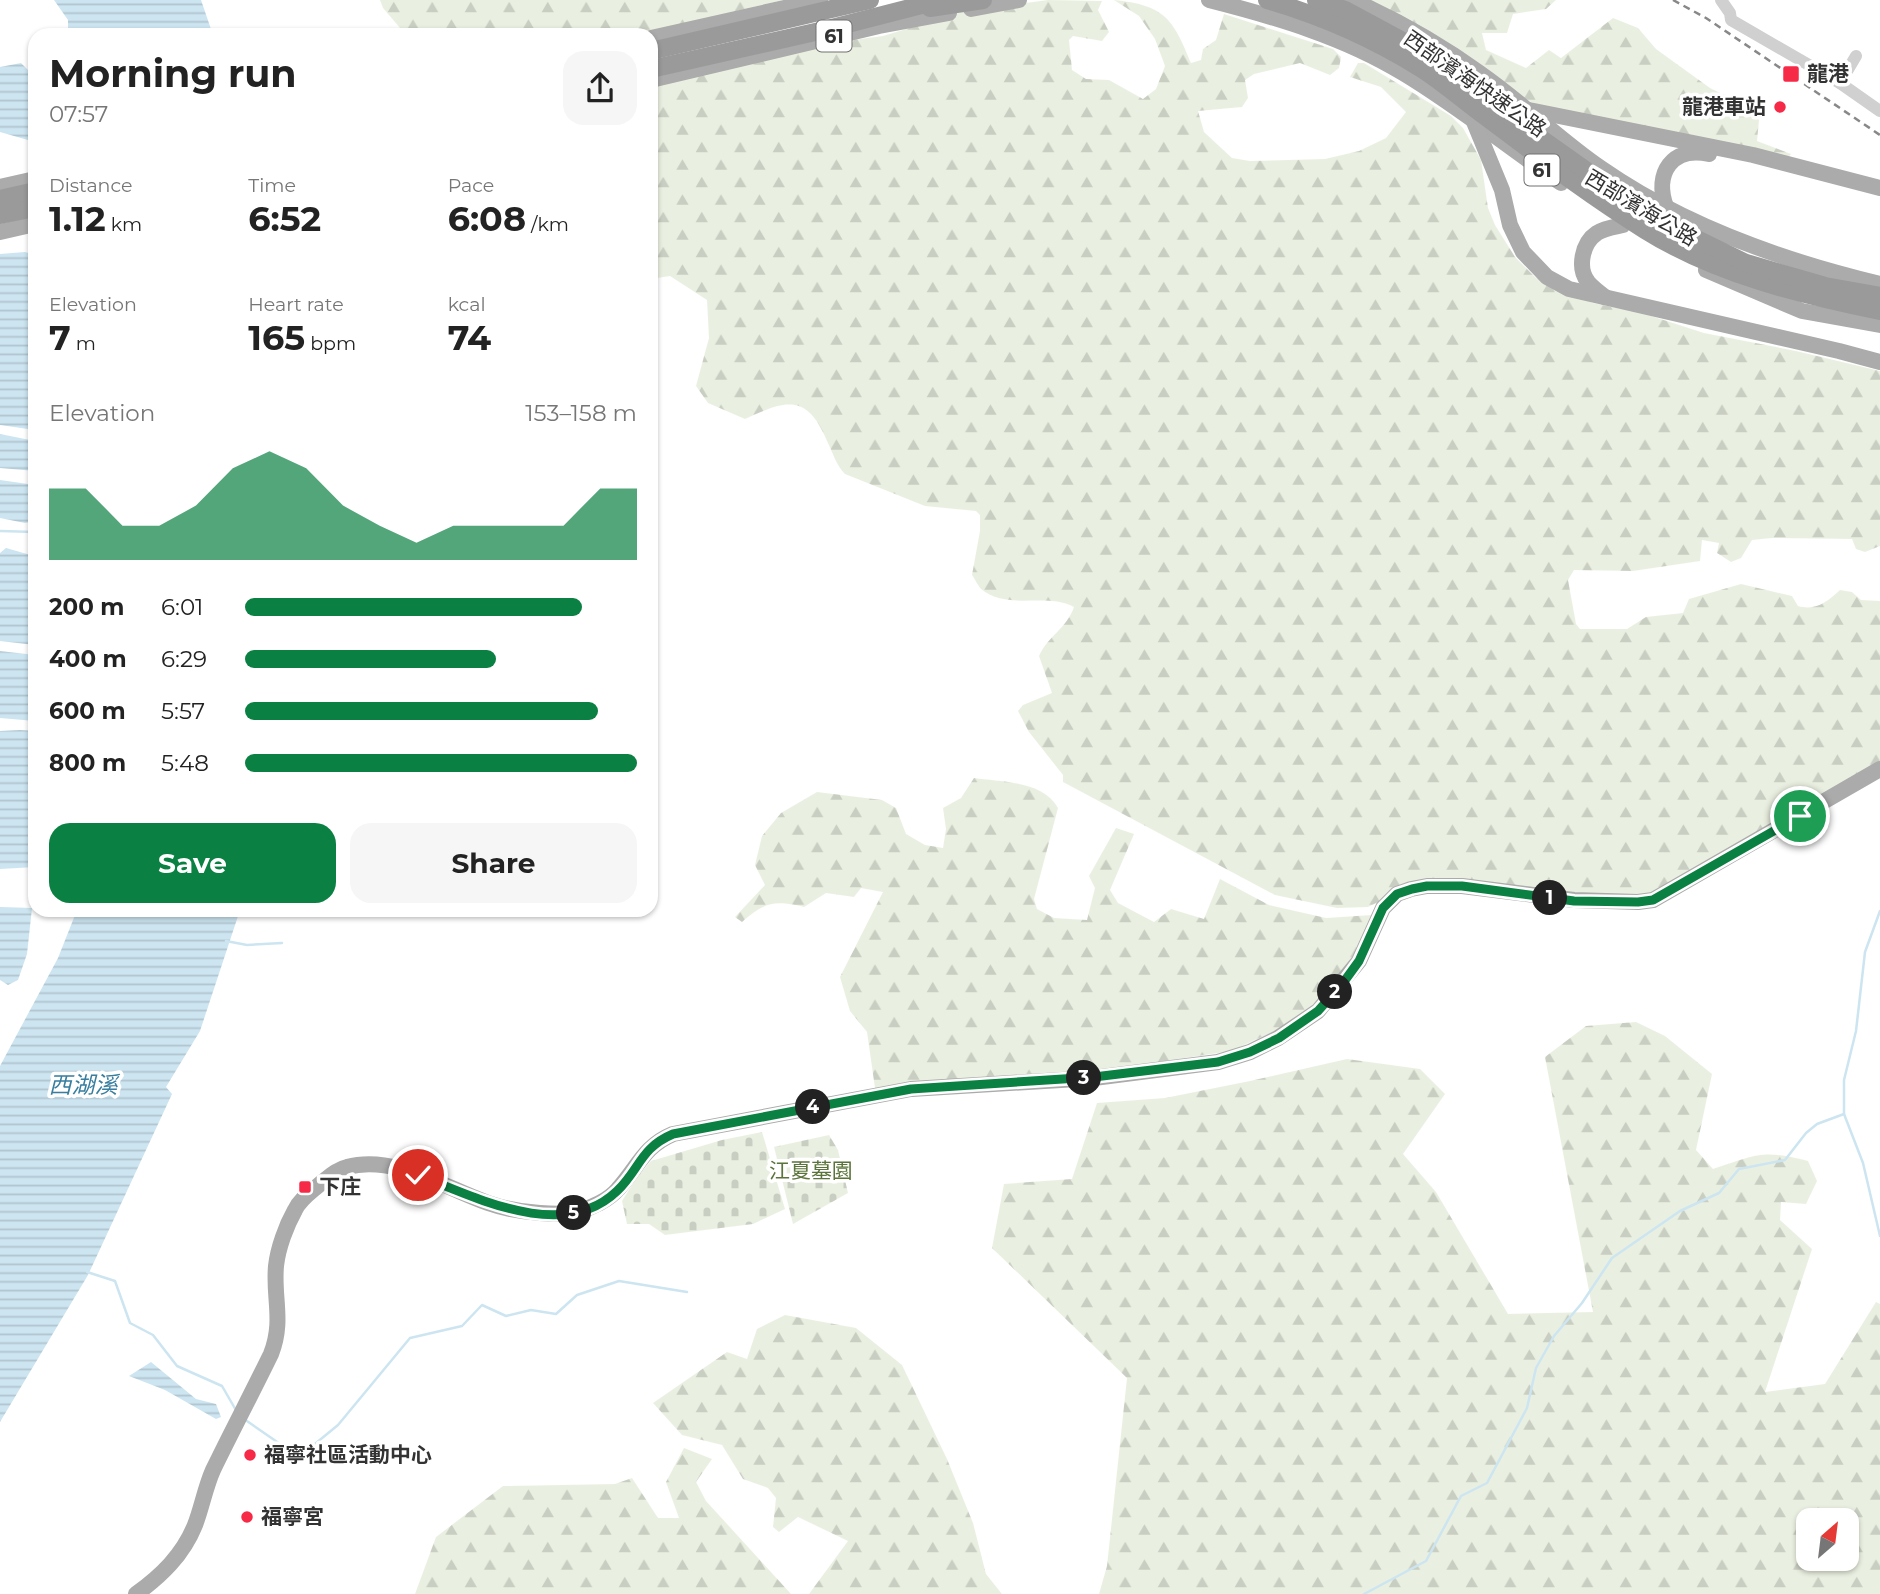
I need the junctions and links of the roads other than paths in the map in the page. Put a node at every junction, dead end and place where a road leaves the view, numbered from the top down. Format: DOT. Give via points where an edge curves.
graph roads {
  1 [pos="820,0"];
  2 [pos="941,0"];
  3 [pos="983,0"];
  4 [pos="1019,0"];
  5 [pos="1209,0"];
  6 [pos="1268,0"];
  7 [pos="1317,0"];
  8 [pos="1352,0"];
  9 [pos="1721,0"];
  10 [pos="871,9"];
  11 [pos="658,36"];
  12 [pos="658,50"];
  13 [pos="1856,56"];
  14 [pos="658,67"];
  15 [pos="658,78"];
  16 [pos="1840,83"];
  17 [pos="1523,108"];
  18 [pos="1880,111"];
  19 [pos="1473,121"];
  20 [pos="28,181"];
  21 [pos="1857,182"];
  22 [pos="0,187"];
  23 [pos="1880,190"];
  24 [pos="28,193"];
  25 [pos="0,199"];
  26 [pos="1666,206"];
  27 [pos="28,209"];
  28 [pos="0,215"];
  29 [pos="1623,225"];
  30 [pos="28,226"];
  31 [pos="0,232"];
  32 [pos="1880,284"];
  33 [pos="1880,296"];
  34 [pos="1606,299"];
  35 [pos="1880,312"];
  36 [pos="1880,326"];
  37 [pos="1880,362"];
  38 [pos="1880,769"];
  39 [pos="136,1594"];
  1 -- 11 [label="main road, 61"];
  2 -- 10 [label="highway, 61"];
  3 -- 10 [label="highway"];
  4 -- 15 [label="main road, 61" via="879,26"];
  5 -- 19 [label="main road, 西部濱海公路 / 61" via="1346,44 1402,72"];
  6 -- 35 [label="highway, 西部濱海快速公路 / 61" via="1362,36 1423,70 1542,159 1658,237 1743,274"];
  7 -- 33 [label="highway, 西部濱海快速公路 / 61" via="1436,59 1652,217 1746,262 1825,286"];
  8 -- 17 [label="main road, 西部濱海公路 / 61" via="1437,45"];
  9 -- 16 [label="street" via="1731,20"];
  10 -- 12 [label="highway, 61"];
  10 -- 14 [label="highway, 61"];
  13 -- 16 [label="street"];
  16 -- 18 [label="street"];
  17 -- 21 [label="main road" via="1753,155"];
  17 -- 26 [label="main road, 西部濱海公路 / 61" via="1602,170"];
  19 -- 29 [label="main road, 西部濱海公路 / 61"];
  19 -- 34 [label="main road" via="1523,252 1547,277 1569,289"];
  20 -- 22 [label="main road"];
  21 -- 23 [label="main road"];
  21 -- 26 [label="main road" via="1691,153 1670,162 1665,172 1661,192"];
  24 -- 25 [label="highway"];
  26 -- 32 [label="main road, 西部濱海公路 / 61" via="1754,247"];
  27 -- 28 [label="highway"];
  29 -- 34 [label="main road" via="1594,234 1582,256 1587,281"];
  29 -- 36 [label="main road, 西部濱海公路 / 61" via="1675,256 1802,311"];
  30 -- 31 [label="main road"];
  34 -- 37 [label="main road"];
  38 -- 39 [label="main road" via="1653,900 1574,901 1462,886 1427,886 1397,894 1383,908 1359,961 1318,1011 1279,1038 1218,1062 1094,1077 911,1089 673,1134 658,1140 617,1191 575,1213 524,1212 389,1166 345,1167 295,1209 276,1265 278,1337 271,1354 206,1487 184,1545 156,1580"];
}
